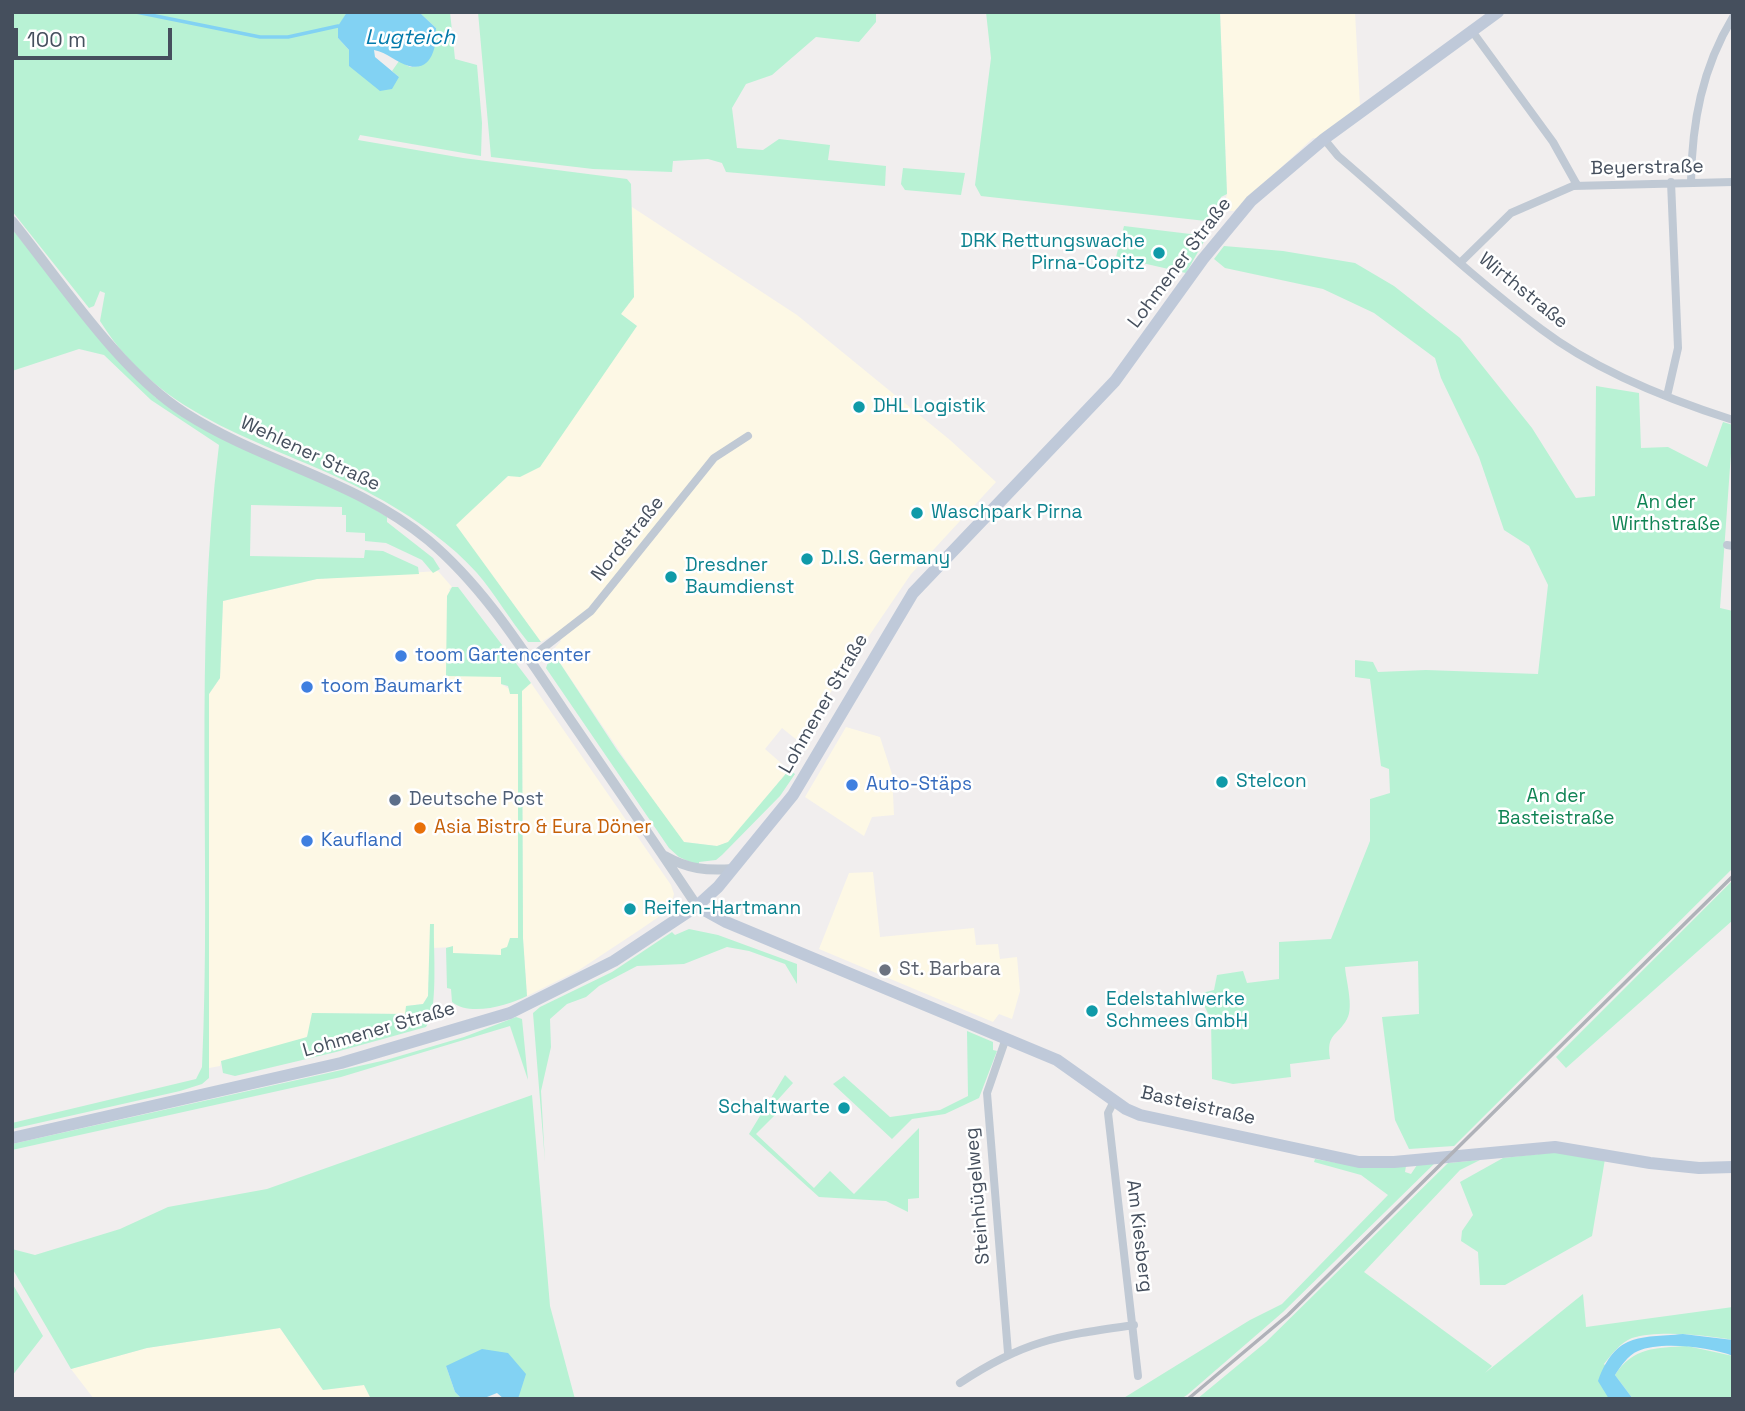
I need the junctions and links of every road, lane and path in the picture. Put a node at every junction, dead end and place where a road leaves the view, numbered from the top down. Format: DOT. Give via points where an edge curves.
graph roads {
  1 [pos="1498,12"];
  2 [pos="1733,16"];
  3 [pos="1472,31"];
  4 [pos="1324,139"];
  5 [pos="1671,182"];
  6 [pos="1691,182"];
  7 [pos="1733,182"];
  8 [pos="1577,185"];
  9 [pos="12,221"];
  10 [pos="1461,262"];
  11 [pos="1667,396"];
  12 [pos="1733,421"];
  13 [pos="748,436"];
  14 [pos="529,659"];
  15 [pos="662,854"];
  16 [pos="733,869"];
  17 [pos="697,906"];
  18 [pos="1006,1038"];
  19 [pos="1114,1101"];
  20 [pos="12,1138"];
  21 [pos="1733,1167"];
  22 [pos="1134,1325"];
  23 [pos="1008,1353"];
  24 [pos="1139,1376"];
  25 [pos="960,1383"];
  1 -- 3 [label="main road, Lohmener Straße"];
  2 -- 6 [label="street" via="1714,51 1699,100"];
  3 -- 4 [label="main road, Lohmener Straße"];
  3 -- 8 [label="street" via="1553,142"];
  4 -- 10 [label="street, Wirthstraße"];
  4 -- 16 [label="main road, Lohmener Straße" via="1251,201 1115,381 913,593 793,796"];
  5 -- 6 [label="street, Beyerstraße"];
  5 -- 8 [label="street, Beyerstraße"];
  5 -- 11 [label="street" via="1678,348"];
  6 -- 7 [label="street, Beyerstraße"];
  8 -- 10 [label="street, Beyerstraße" via="1511,213"];
  9 -- 14 [label="street, Wehlener Straße" via="155,391 204,424 356,491 394,514 457,566"];
  10 -- 11 [label="street, Wirthstraße" via="1541,330 1580,355"];
  11 -- 12 [label="street, Wirthstraße"];
  13 -- 14 [label="street, Nordstraße" via="714,458 591,611"];
  14 -- 15 [label="street, Wehlener Straße"];
  15 -- 16 [label="street" via="685,867"];
  15 -- 17 [label="street, Wehlener Straße"];
  16 -- 17 [label="main road, Lohmener Straße"];
  17 -- 18 [label="main road, Basteistraße"];
  17 -- 20 [label="main road, Lohmener Straße" via="614,961 510,1013 341,1063"];
  18 -- 19 [label="main road, Basteistraße" via="1057,1060"];
  18 -- 23 [label="street, Steinhügelweg" via="987,1093"];
  19 -- 21 [label="main road, Basteistraße" via="1140,1115 1359,1162 1555,1147 1650,1163"];
  19 -- 22 [label="street, Am Kiesberg" via="1108,1113"];
  22 -- 23 [label="street" via="1058,1336"];
  22 -- 24 [label="street, Am Kiesberg"];
  23 -- 25 [label="street"];
}
